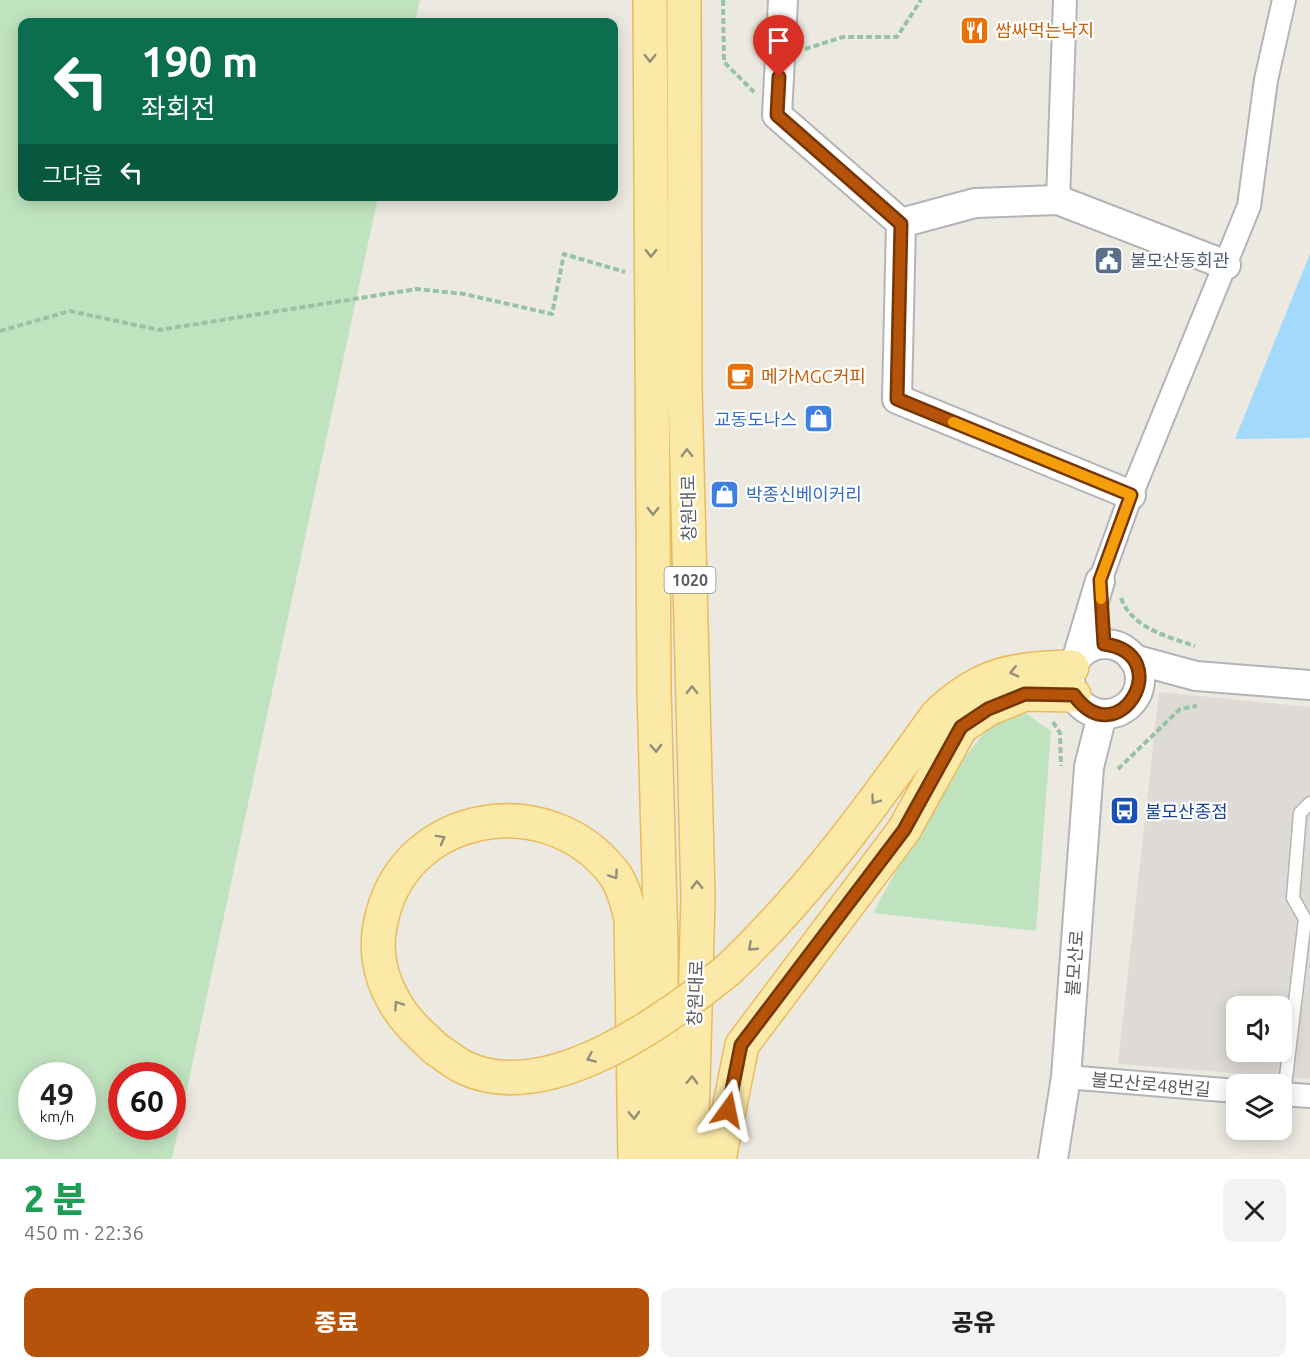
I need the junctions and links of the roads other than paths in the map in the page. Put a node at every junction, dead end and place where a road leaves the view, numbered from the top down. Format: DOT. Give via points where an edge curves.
graph roads {
  1 [pos="650,0"];
  2 [pos="684,0"];
  3 [pos="783,0"];
  4 [pos="1065,0"];
  5 [pos="1284,0"];
  6 [pos="1058,200"];
  7 [pos="901,224"];
  8 [pos="1226,265"];
  9 [pos="1131,495"];
  10 [pos="1109,585"];
  11 [pos="1104,644"];
  12 [pos="1133,658"];
  13 [pos="1196,676"];
  14 [pos="1310,685"];
  15 [pos="1081,688"];
  16 [pos="1132,701"];
  17 [pos="1310,803"];
  18 [pos="1307,919"];
  19 [pos="1285,1074"];
  20 [pos="1066,1077"];
  21 [pos="1226,1090"];
  22 [pos="1292,1095"];
  23 [pos="1310,1096"];
  24 [pos="635,1159"];
  25 [pos="661,1159"];
  26 [pos="691,1159"];
  27 [pos="719,1159"];
  28 [pos="1053,1159"];
  1 -- 25 [label="main road, 창원대로 / 1020, one-way"];
  26 -- 2 [label="main road, 창원대로 / 1020, one-way" via="698,897 685,389"];
  3 -- 7 [label="street" via="777,115"];
  4 -- 6 [label="street"];
  5 -- 8 [label="street" via="1266,80 1250,206"];
  6 -- 7 [label="street" via="975,203"];
  6 -- 8 [label="street"];
  7 -- 9 [label="street" via="897,399"];
  8 -- 9 [label="street"];
  9 -- 10 [label="street"];
  10 -- 11 [label="street"];
  10 -- 15 [label="street, 불모산로"];
  11 -- 12 [label="street"];
  11 -- 15 [label="street" via="1094,646"];
  12 -- 13 [label="street"];
  12 -- 16 [label="street" via="1140,679"];
  13 -- 14 [label="street"];
  13 -- 16 [label="street"];
  15 -- 16 [label="street" via="1114,713"];
  15 -- 20 [label="street, 불모산로"];
  15 -- 24 [label="main road, one-way, bridge" via="1030,668 990,677 959,694 937,715 815,880 728,970 646,1031 587,1061 541,1075 502,1076 465,1067 436,1049 394,1001 379,964 378,929 388,891 420,853 462,828 523,820 574,837 613,872 631,917"];
  15 -- 27 [label="main road" via="1025,694 988,709 961,727 904,830 741,1045"];
  17 -- 18 [label="lane" via="1300,813 1293,898"];
  18 -- 19 [label="lane"];
  20 -- 21 [label="street, 불모산로48번길"];
  20 -- 28 [label="street, 불모산로"];
  22 -- 23 [label="street"];
}
